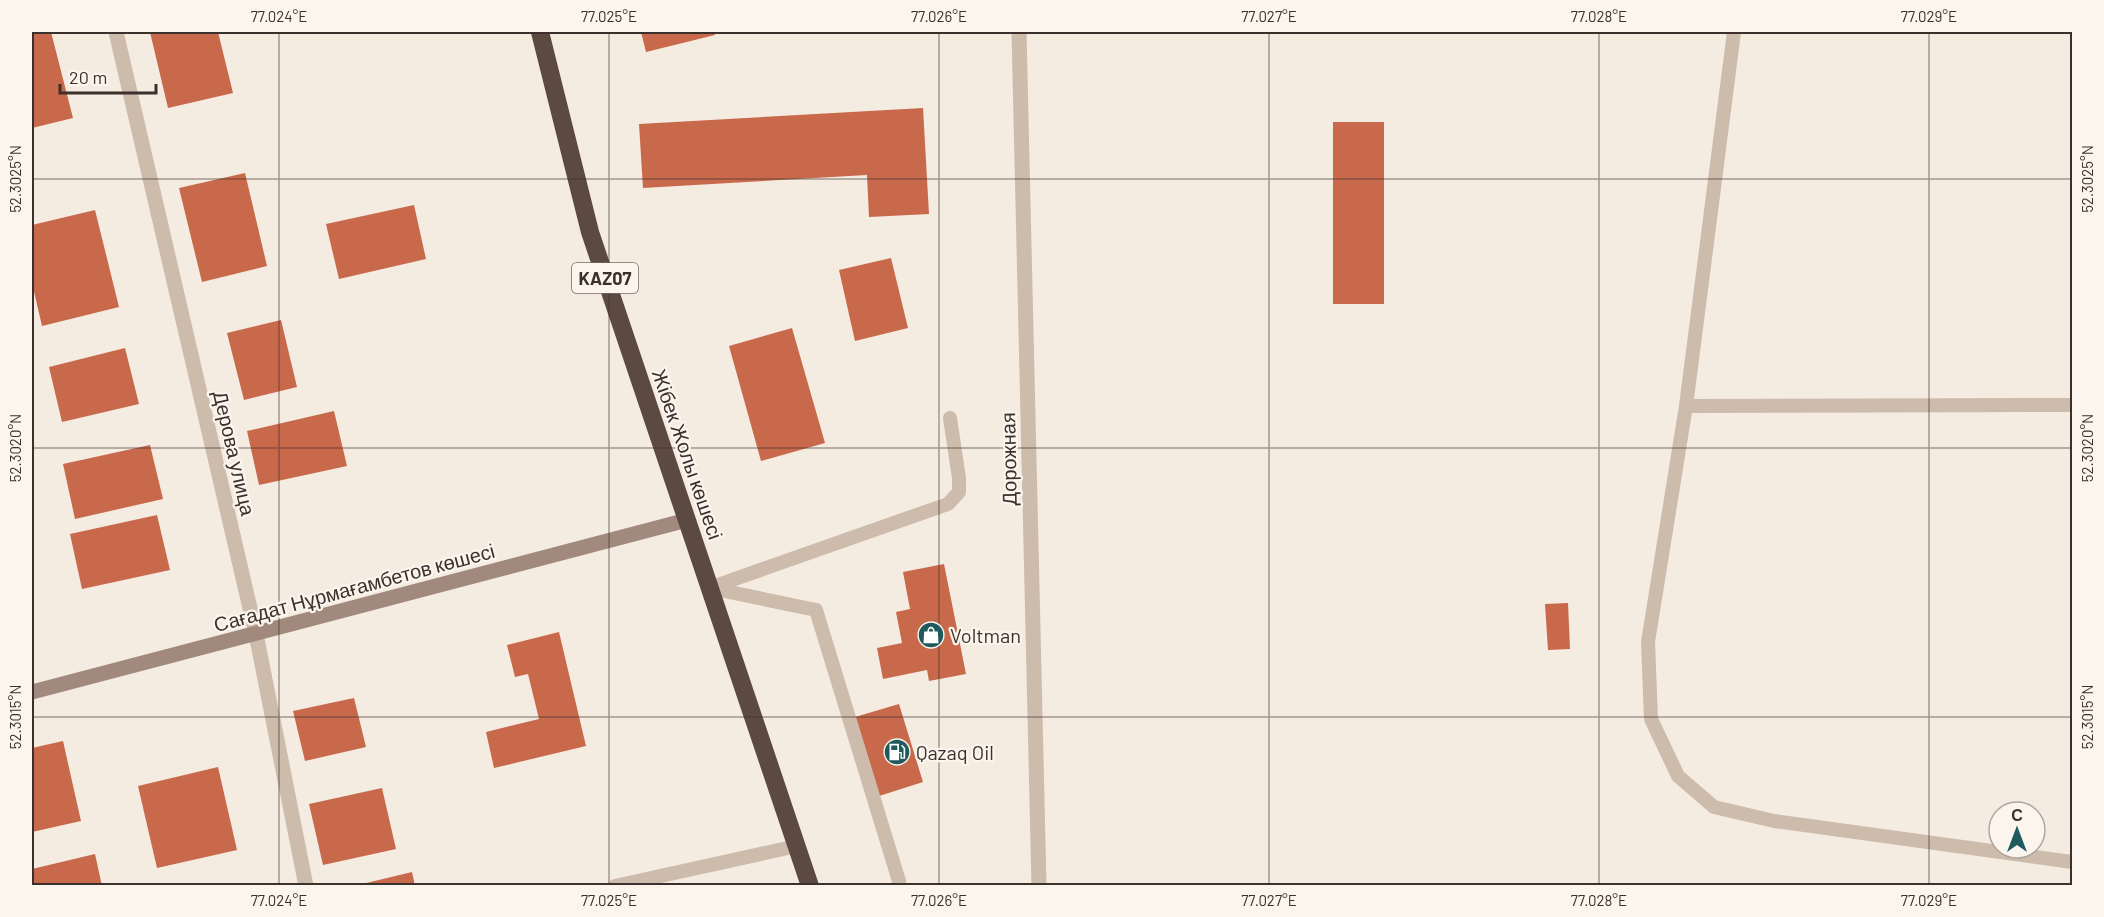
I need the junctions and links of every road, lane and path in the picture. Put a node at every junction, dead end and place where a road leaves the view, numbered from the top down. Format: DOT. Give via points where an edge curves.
graph roads {
  1 [pos="116,32"];
  2 [pos="540,32"];
  3 [pos="1019,32"];
  4 [pos="1734,32"];
  5 [pos="2073,405"];
  6 [pos="1686,406"];
  7 [pos="950,418"];
  8 [pos="687,520"];
  9 [pos="710,588"];
  10 [pos="256,634"];
  11 [pos="32,692"];
  12 [pos="797,846"];
  13 [pos="2073,862"];
  14 [pos="306,885"];
  15 [pos="615,885"];
  16 [pos="810,885"];
  17 [pos="898,885"];
  18 [pos="1039,885"];
  1 -- 10 [label="street, Дерова улица"];
  2 -- 8 [label="highway, Жібек Жолы көшесі / KAZ07" via="590,232"];
  3 -- 18 [label="street, Дорожная"];
  4 -- 6 [label="lane"];
  5 -- 6 [label="lane"];
  6 -- 13 [label="lane" via="1648,642 1651,719 1678,777 1714,807 1774,821"];
  7 -- 9 [label="lane" via="959,492 948,504"];
  8 -- 9 [label="highway, Жібек Жолы көшесі / KAZ07"];
  8 -- 10 [label="main road, Сағадат Нұрмағамбетов көшесі"];
  9 -- 12 [label="highway, Жібек Жолы көшесі / KAZ07"];
  9 -- 17 [label="lane" via="816,610"];
  10 -- 11 [label="main road, Сағадат Нұрмағамбетов көшесі"];
  10 -- 14 [label="street, Дерова улица"];
  12 -- 15 [label="lane"];
  12 -- 16 [label="highway, Жібек Жолы көшесі / KAZ07"];
}
